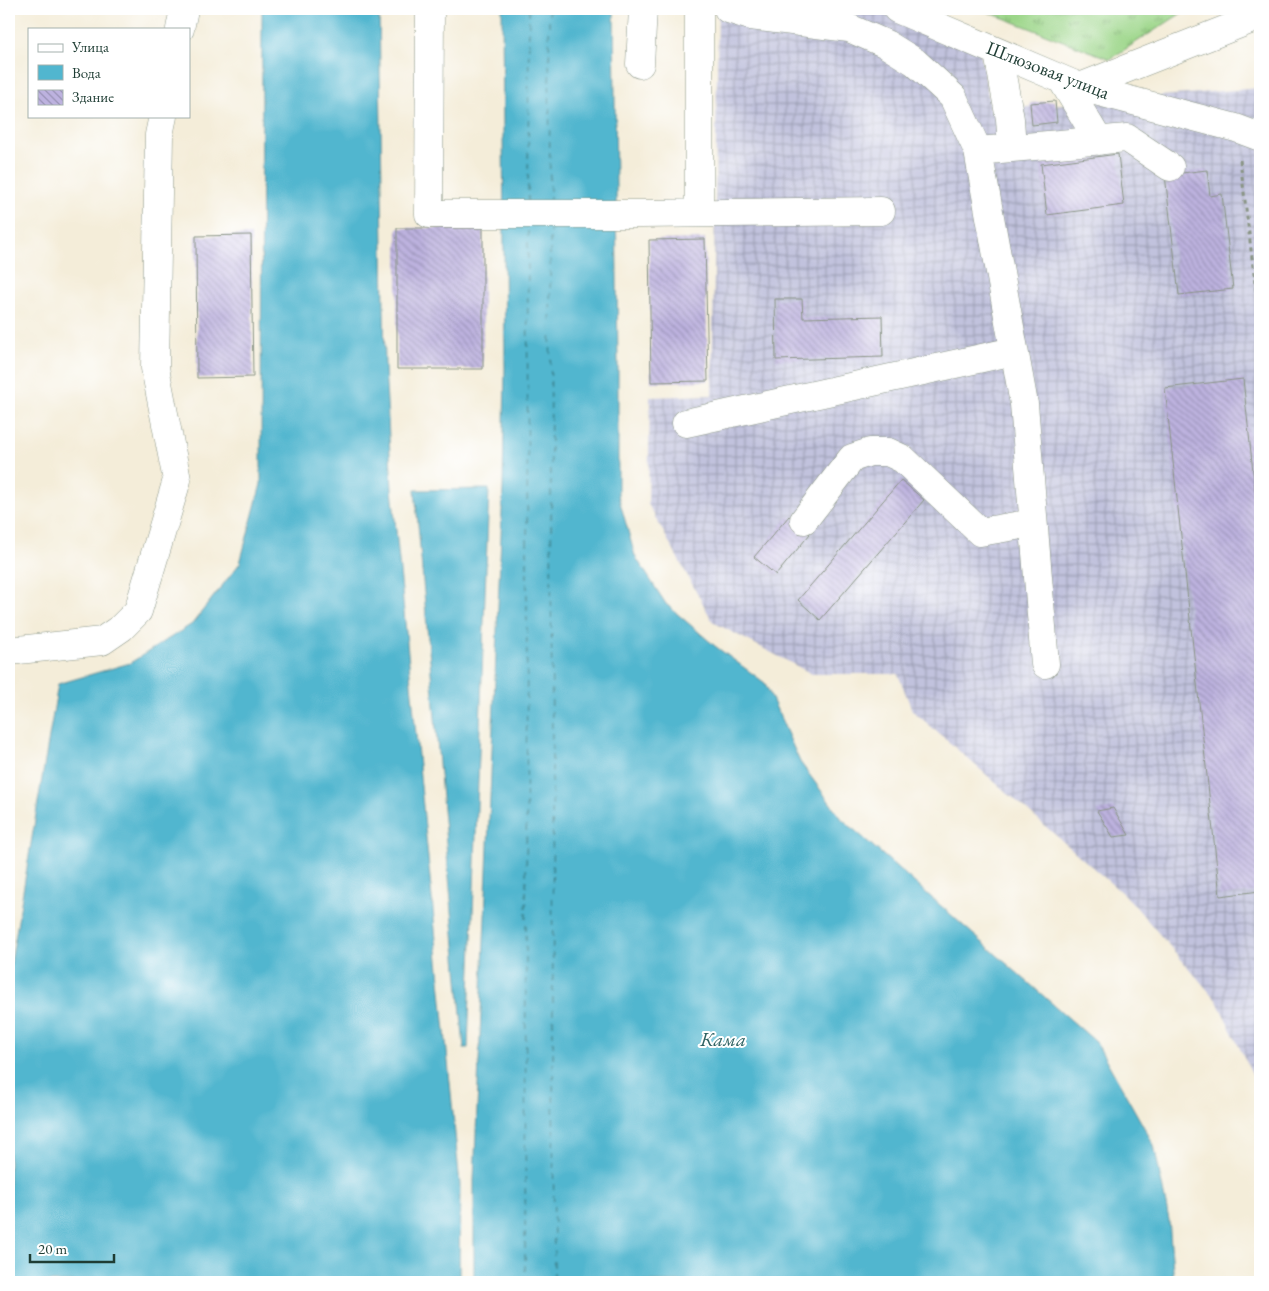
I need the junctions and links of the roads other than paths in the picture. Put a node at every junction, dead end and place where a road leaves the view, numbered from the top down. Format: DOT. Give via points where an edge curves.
graph roads {
  1 [pos="184,9"];
  2 [pos="430,9"];
  3 [pos="643,9"];
  4 [pos="699,9"];
  5 [pos="728,9"];
  6 [pos="897,9"];
  7 [pos="1260,16"];
  8 [pos="180,28"];
  9 [pos="998,52"];
  10 [pos="640,64"];
  11 [pos="1071,84"];
  12 [pos="163,118"];
  13 [pos="1248,133"];
  14 [pos="1099,141"];
  15 [pos="1012,148"];
  16 [pos="978,151"];
  17 [pos="1170,167"];
  18 [pos="881,210"];
  19 [pos="698,212"];
  20 [pos="1014,351"];
  21 [pos="686,423"];
  22 [pos="804,520"];
  23 [pos="1034,523"];
  24 [pos="9,651"];
  25 [pos="1045,664"];
  1 -- 8 [label="street"];
  2 -- 19 [label="street" via="429,214"];
  3 -- 10 [label="street"];
  4 -- 19 [label="street"];
  5 -- 16 [label="street" via="750,16 849,28 886,44 915,62 952,96"];
  6 -- 9 [label="street, Шлюзовая улица"];
  7 -- 11 [label="street"];
  9 -- 11 [label="street, Шлюзовая улица"];
  9 -- 15 [label="street"];
  11 -- 13 [label="street, Шлюзовая улица"];
  11 -- 14 [label="street"];
  12 -- 24 [label="street" via="159,135 155,368 177,480 138,610 121,628 102,641"];
  14 -- 15 [label="street"];
  14 -- 17 [label="street" via="1127,138"];
  15 -- 16 [label="street"];
  16 -- 20 [label="street"];
  18 -- 19 [label="street"];
  20 -- 21 [label="street"];
  20 -- 23 [label="street" via="1024,404"];
  22 -- 23 [label="street" via="852,458 870,452 888,452 903,459 980,532"];
  23 -- 25 [label="street"];
}
